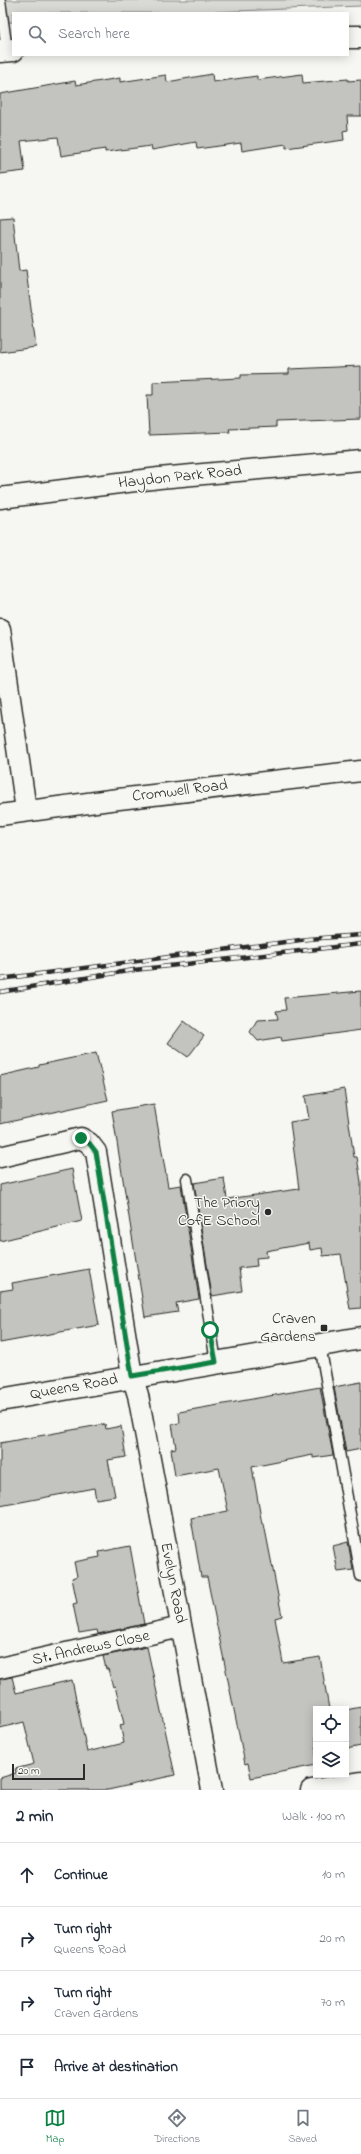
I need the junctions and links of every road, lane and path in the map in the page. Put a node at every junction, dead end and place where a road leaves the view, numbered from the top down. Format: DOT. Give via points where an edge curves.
graph roads {
  1 [pos="0,0"];
  2 [pos="349,36"];
  3 [pos="361,37"];
  4 [pos="7,50"];
  5 [pos="361,460"];
  6 [pos="0,498"];
  7 [pos="0,629"];
  8 [pos="361,771"];
  9 [pos="26,810"];
  10 [pos="0,815"];
  11 [pos="0,1157"];
  12 [pos="188,1179"];
  13 [pos="361,1338"];
  14 [pos="320,1345"];
  15 [pos="216,1362"];
  16 [pos="132,1376"];
  17 [pos="0,1400"];
  18 [pos="361,1576"];
  19 [pos="181,1627"];
  20 [pos="0,1668"];
  21 [pos="361,1782"];
  22 [pos="212,1790"];
  23 [pos="311,1790"];
  1 -- 4 [label="lane"];
  2 -- 3 [label="street"];
  5 -- 6 [label="street, Haydon Park Road" via="159,478"];
  7 -- 9 [label="street"];
  8 -- 9 [label="street, Cromwell Road"];
  9 -- 10 [label="street, Cromwell Road"];
  11 -- 16 [label="street" via="81,1138 96,1152"];
  12 -- 15 [label="lane"];
  13 -- 14 [label="street, Queens Road"];
  14 -- 15 [label="street, Queens Road"];
  14 -- 18 [label="lane"];
  15 -- 16 [label="street, Queens Road"];
  16 -- 17 [label="street, Queens Road"];
  16 -- 19 [label="street, Evelyn Road" via="138,1395"];
  19 -- 20 [label="street, St. Andrews Close"];
  19 -- 22 [label="street, Evelyn Road"];
  21 -- 23 [label="street"];
}
